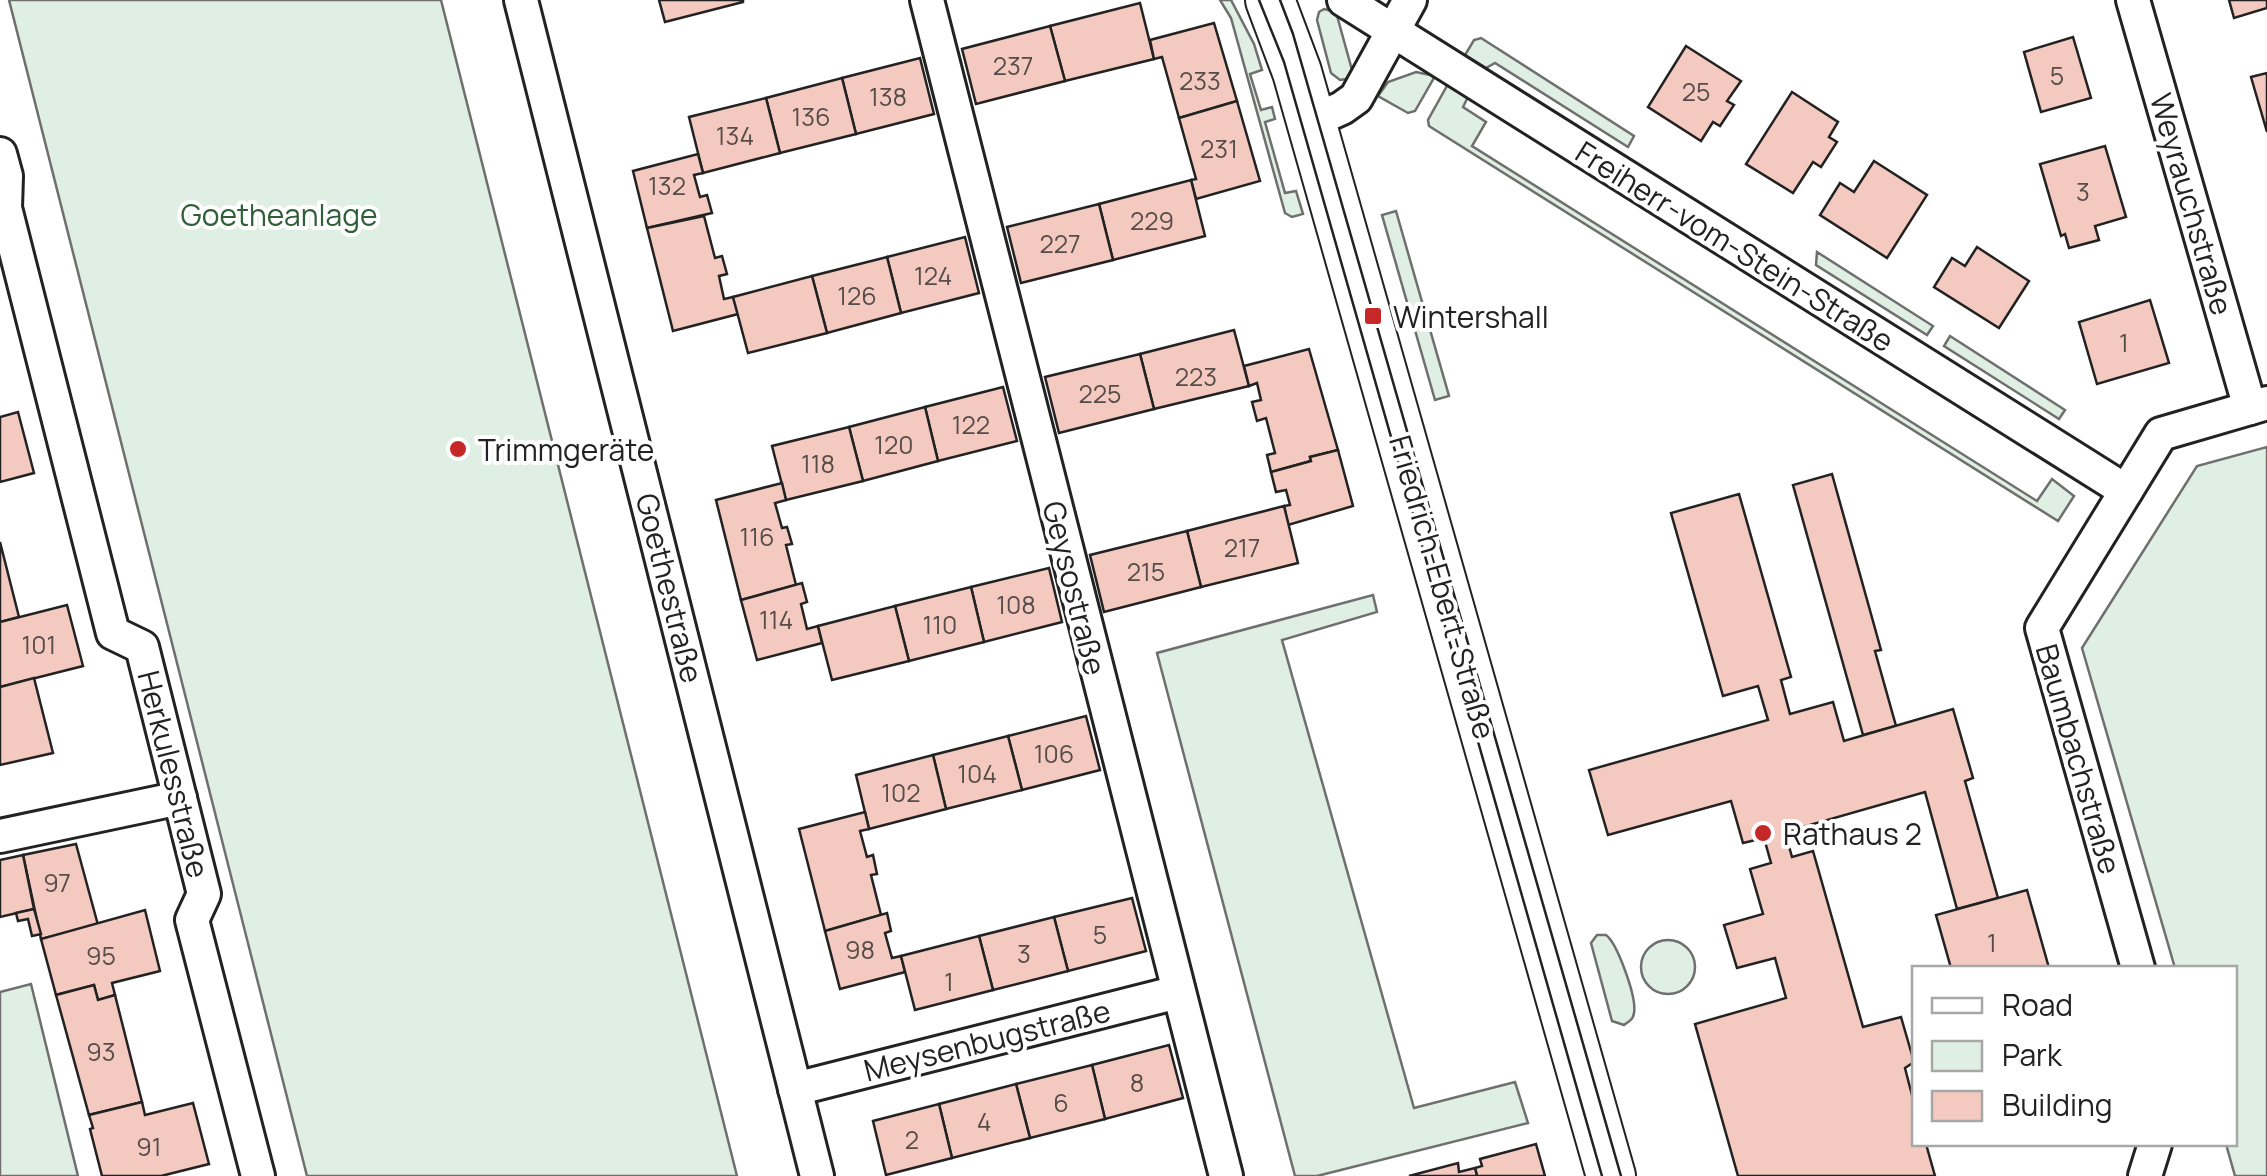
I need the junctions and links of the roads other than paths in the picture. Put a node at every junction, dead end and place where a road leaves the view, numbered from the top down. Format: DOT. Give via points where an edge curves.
graph roads {
  1 [pos="521,0"];
  2 [pos="926,0"];
  3 [pos="1270,0"];
  4 [pos="1344,0"];
  5 [pos="1410,0"];
  6 [pos="2133,0"];
  7 [pos="1392,31"];
  8 [pos="1311,122"];
  9 [pos="0,154"];
  10 [pos="2258,406"];
  11 [pos="2126,491"];
  12 [pos="180,798"];
  13 [pos="0,836"];
  14 [pos="2137,966"];
  15 [pos="1178,992"];
  16 [pos="795,1089"];
  17 [pos="2155,1146"];
  18 [pos="258,1176"];
  19 [pos="817,1176"];
  20 [pos="1226,1176"];
  21 [pos="1611,1176"];
  22 [pos="2145,1176"];
  1 -- 16 [label="street, Goethestraße"];
  2 -- 15 [label="street, Geysostraße"];
  3 -- 8 [label="street, Friedrich-Ebert-Straße"];
  4 -- 7 [label="street, Freiherr-vom-Stein-Straße"];
  5 -- 7 [label="street"];
  6 -- 10 [label="street, Weyrauchstraße"];
  7 -- 8 [label="street" via="1356,98"];
  7 -- 11 [label="street, Freiherr-vom-Stein-Straße"];
  8 -- 21 [label="street, Friedrich-Ebert-Straße"];
  9 -- 12 [label="street, Herkulesstraße" via="5,208 113,632 142,646"];
  10 -- 11 [label="street, Baumbachstraße" via="2161,434"];
  11 -- 14 [label="street, Baumbachstraße" via="2042,628"];
  12 -- 13 [label="street"];
  12 -- 18 [label="street, Herkulesstraße" via="204,894 192,920"];
  15 -- 16 [label="street, Meysenbugstraße"];
  15 -- 20 [label="street, Geysostraße"];
  16 -- 19 [label="street, Goethestraße"];
  17 -- 22 [label="street"];
}
